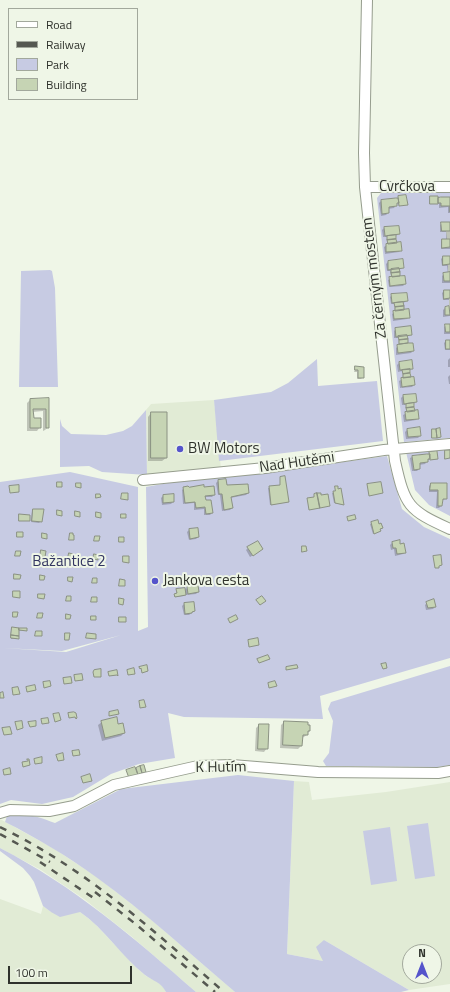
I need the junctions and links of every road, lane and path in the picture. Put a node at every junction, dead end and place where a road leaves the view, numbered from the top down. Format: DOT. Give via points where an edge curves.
graph roads {
  1 [pos="367,0"];
  2 [pos="365,187"];
  3 [pos="450,187"];
  4 [pos="450,444"];
  5 [pos="394,449"];
  6 [pos="143,480"];
  7 [pos="450,529"];
  8 [pos="450,771"];
  9 [pos="0,813"];
  1 -- 2 [label="street, Za černým mostem"];
  2 -- 3 [label="street, Cvrčkova"];
  2 -- 5 [label="street, Za černým mostem"];
  4 -- 5 [label="street, Nad Hutěmi"];
  5 -- 6 [label="street, Nad Hutěmi" via="265,468"];
  5 -- 7 [label="street, Za černým mostem" via="403,494 409,504 427,518"];
  8 -- 9 [label="street, K Hutím" via="318,772 232,765 198,766 114,785 74,806 49,811 10,810"];
}
